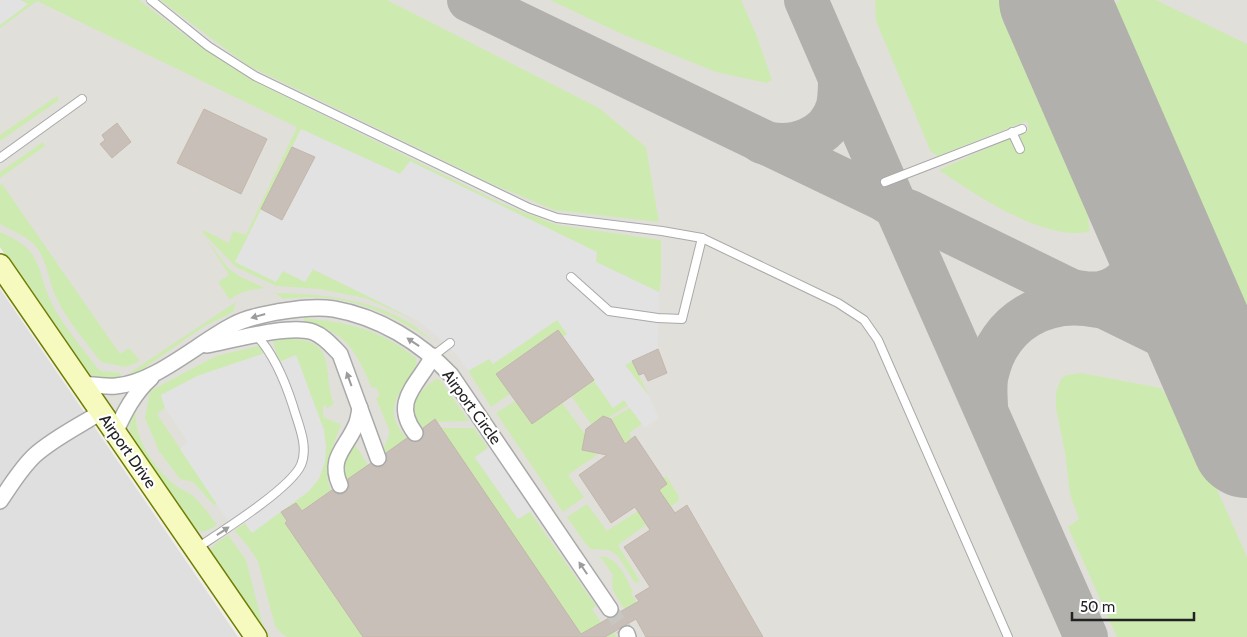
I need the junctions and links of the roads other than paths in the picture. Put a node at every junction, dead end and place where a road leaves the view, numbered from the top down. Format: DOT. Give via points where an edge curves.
graph roads {
  1 [pos="151,0"];
  2 [pos="82,100"];
  3 [pos="1022,129"];
  4 [pos="1012,132"];
  5 [pos="1020,149"];
  6 [pos="0,158"];
  7 [pos="886,182"];
  8 [pos="702,238"];
  9 [pos="0,264"];
  10 [pos="571,277"];
  11 [pos="256,336"];
  12 [pos="450,343"];
  13 [pos="196,347"];
  14 [pos="433,356"];
  15 [pos="186,364"];
  16 [pos="159,371"];
  17 [pos="82,384"];
  18 [pos="360,408"];
  19 [pos="101,412"];
  20 [pos="115,433"];
  21 [pos="415,433"];
  22 [pos="378,458"];
  23 [pos="340,485"];
  24 [pos="0,501"];
  25 [pos="195,549"];
  26 [pos="610,609"];
  27 [pos="256,637"];
  28 [pos="1008,637"];
  1 -- 8 [label="lane" via="208,46 255,76 529,208 557,218"];
  2 -- 6 [label="lane"];
  3 -- 4 [label="lane"];
  4 -- 5 [label="lane"];
  4 -- 7 [label="lane"];
  8 -- 10 [label="lane" via="682,319 609,311"];
  8 -- 28 [label="lane" via="838,303 864,320 878,340"];
  9 -- 17 [label="main road, Airport Drive"];
  11 -- 13 [label="street"];
  18 -- 11 [label="street, one-way" via="340,354 330,343 315,333 300,329"];
  25 -- 11 [label="lane, one-way" via="290,480 301,464 304,443 289,393 268,348"];
  12 -- 14 [label="lane"];
  14 -- 13 [label="street, Airport Circle, one-way" via="390,328 333,309 296,308 260,315 234,324"];
  13 -- 16 [label="street, Airport Circle"];
  14 -- 21 [label="street" via="406,398 404,411"];
  26 -- 14 [label="street, Airport Circle, one-way" via="466,396"];
  15 -- 16 [label="lane"];
  16 -- 17 [label="street, Airport Circle" via="136,382 117,386"];
  16 -- 20 [label="street, Airport Circle" via="141,386"];
  17 -- 19 [label="main road, Airport Drive"];
  18 -- 22 [label="street"];
  18 -- 23 [label="street" via="356,427 338,456 335,469"];
  19 -- 20 [label="main road, Airport Drive"];
  19 -- 24 [label="street" via="43,448 16,477"];
  20 -- 25 [label="main road, Airport Drive"];
  25 -- 27 [label="main road, Airport Drive"];
}
